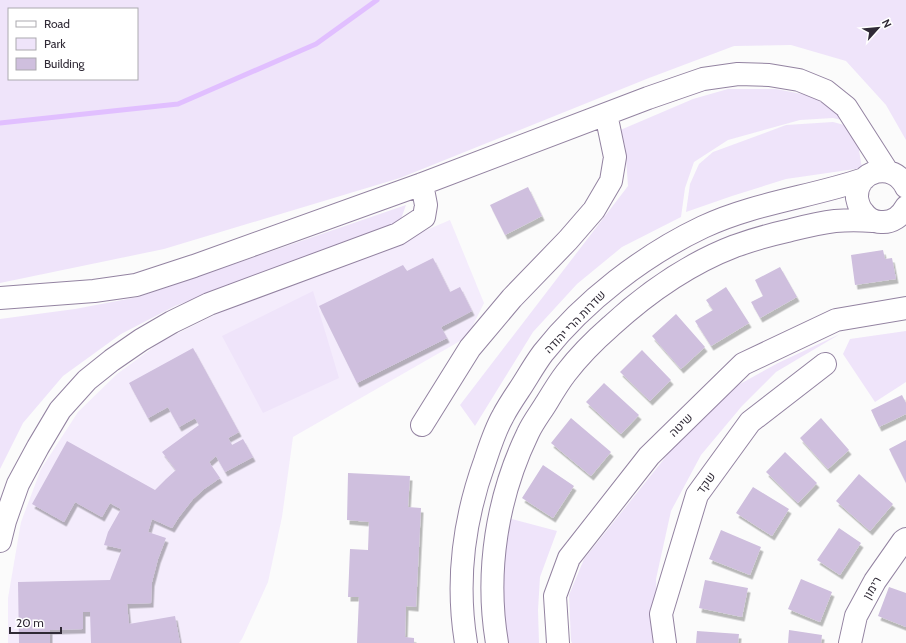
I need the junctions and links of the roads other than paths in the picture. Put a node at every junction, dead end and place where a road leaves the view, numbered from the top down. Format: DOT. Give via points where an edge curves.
graph roads {
  1 [pos="606,114"];
  2 [pos="887,176"];
  3 [pos="422,184"];
  4 [pos="905,210"];
  5 [pos="873,220"];
  6 [pos="0,298"];
  7 [pos="906,308"];
  8 [pos="825,364"];
  9 [pos="422,425"];
  10 [pos="906,538"];
  11 [pos="0,541"];
  12 [pos="466,643"];
  13 [pos="497,643"];
  14 [pos="558,643"];
  15 [pos="665,643"];
  16 [pos="850,643"];
  1 -- 2 [label="street" via="703,79 738,74 769,75 799,80 826,91 846,107"];
  1 -- 3 [label="street"];
  1 -- 9 [label="street" via="615,157 611,181 594,210 512,298 470,348"];
  2 -- 5 [label="street" via="859,186 857,194 860,210"];
  2 -- 12 [label="street, שדרות הרי יהודה" via="750,209 702,227 671,243 631,269 560,333 543,354 502,417 479,477 471,507 462,564"];
  3 -- 6 [label="street" via="136,285"];
  3 -- 11 [label="street" via="426,205 424,217 398,234 209,304 141,340 87,380 60,410 18,484"];
  4 -- 5 [label="street" via="898,218 890,221"];
  5 -- 13 [label="street" via="817,224 759,238 716,254 649,294 582,354 567,372 529,431 508,486 492,566 492,597"];
  7 -- 14 [label="street, שיטה" via="836,320 743,364 650,456 569,558 555,596"];
  8 -- 15 [label="street, שקד" via="750,422 697,495 661,614"];
  10 -- 16 [label="street, רימון" via="865,599 856,616"];
}
